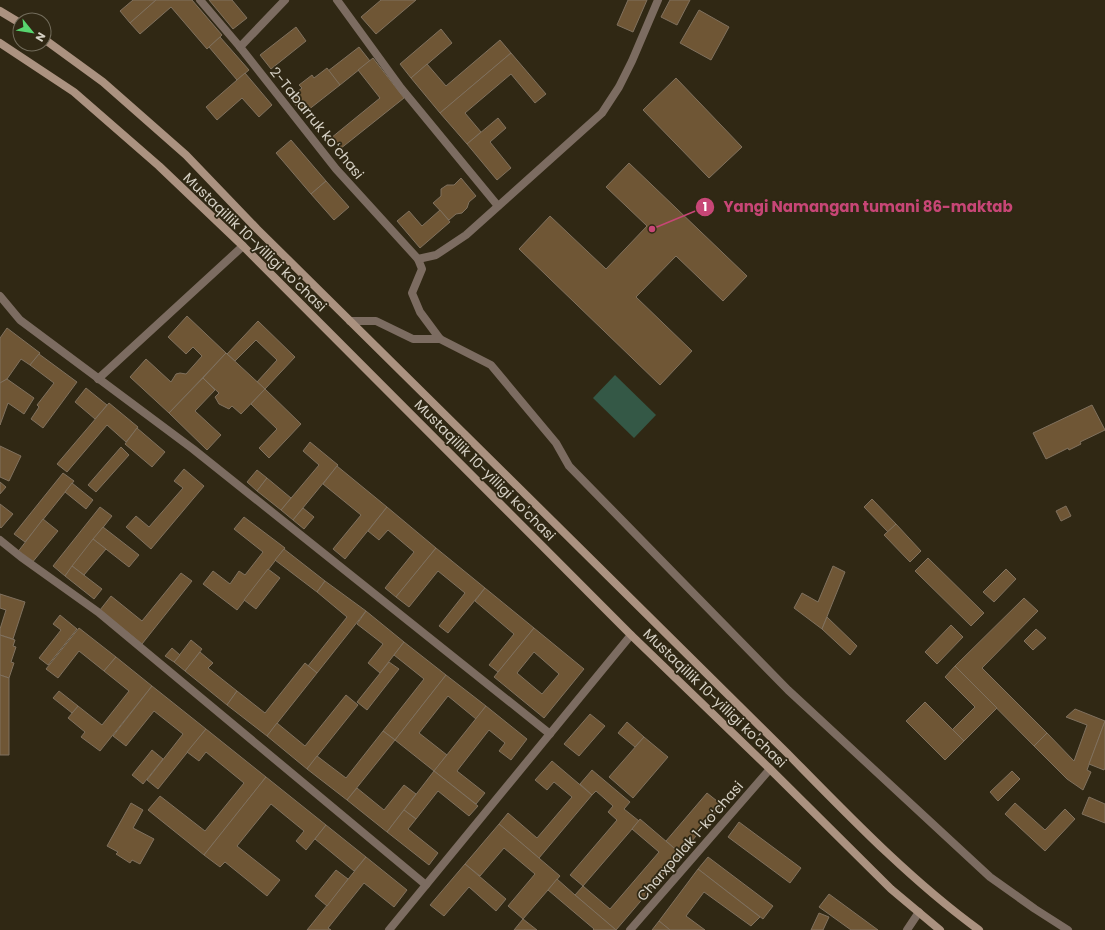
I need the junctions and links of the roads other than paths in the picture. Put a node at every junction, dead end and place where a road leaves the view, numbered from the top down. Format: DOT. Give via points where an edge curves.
graph roads {
  1 [pos="200,0"];
  2 [pos="285,0"];
  3 [pos="337,0"];
  4 [pos="658,0"];
  5 [pos="0,11"];
  6 [pos="12,18"];
  7 [pos="0,43"];
  8 [pos="52,45"];
  9 [pos="240,47"];
  10 [pos="498,206"];
  11 [pos="243,246"];
  12 [pos="418,259"];
  13 [pos="0,296"];
  14 [pos="350,321"];
  15 [pos="440,339"];
  16 [pos="98,379"];
  17 [pos="0,540"];
  18 [pos="631,635"];
  19 [pos="550,734"];
  20 [pos="770,769"];
  21 [pos="426,885"];
  22 [pos="919,912"];
  23 [pos="389,930"];
  24 [pos="630,930"];
  25 [pos="907,930"];
  26 [pos="940,930"];
  27 [pos="979,930"];
  28 [pos="1068,930"];
  1 -- 9 [label="street, 2-Tabarruk koʻchasi"];
  2 -- 9 [label="street"];
  3 -- 10 [label="street" via="401,88"];
  4 -- 10 [label="street" via="632,61 602,113"];
  5 -- 6 [label="main road"];
  7 -- 11 [label="main road, Mustaqillik 10-yilligi ko'chasi" via="74,92 159,166"];
  8 -- 14 [label="main road, Mustaqillik 10-yilligi ko'chasi" via="103,82 186,155"];
  9 -- 12 [label="street, 2-Tabarruk koʻchasi" via="336,169"];
  10 -- 12 [label="street" via="466,234 436,255"];
  11 -- 16 [label="street"];
  11 -- 18 [label="main road, Mustaqillik 10-yilligi ko'chasi"];
  12 -- 15 [label="street" via="422,269 412,293 420,312"];
  13 -- 16 [label="street" via="20,320"];
  14 -- 15 [label="street" via="376,321 413,339"];
  14 -- 27 [label="main road, Mustaqillik 10-yilligi ko'chasi" via="852,818 923,886"];
  15 -- 28 [label="street" via="491,365 556,443 569,466 788,690 990,877"];
  16 -- 19 [label="street" via="193,450"];
  17 -- 21 [label="street" via="21,558 98,612"];
  18 -- 19 [label="street"];
  18 -- 20 [label="main road, Mustaqillik 10-yilligi ko'chasi"];
  19 -- 21 [label="street"];
  20 -- 22 [label="main road, Mustaqillik 10-yilligi ko'chasi" via="891,889"];
  20 -- 24 [label="street, Charxpalak 1-koʻchasi"];
  21 -- 23 [label="street"];
  22 -- 25 [label="street"];
  22 -- 26 [label="main road, Mustaqillik 10-yilligi ko'chasi"];
}
